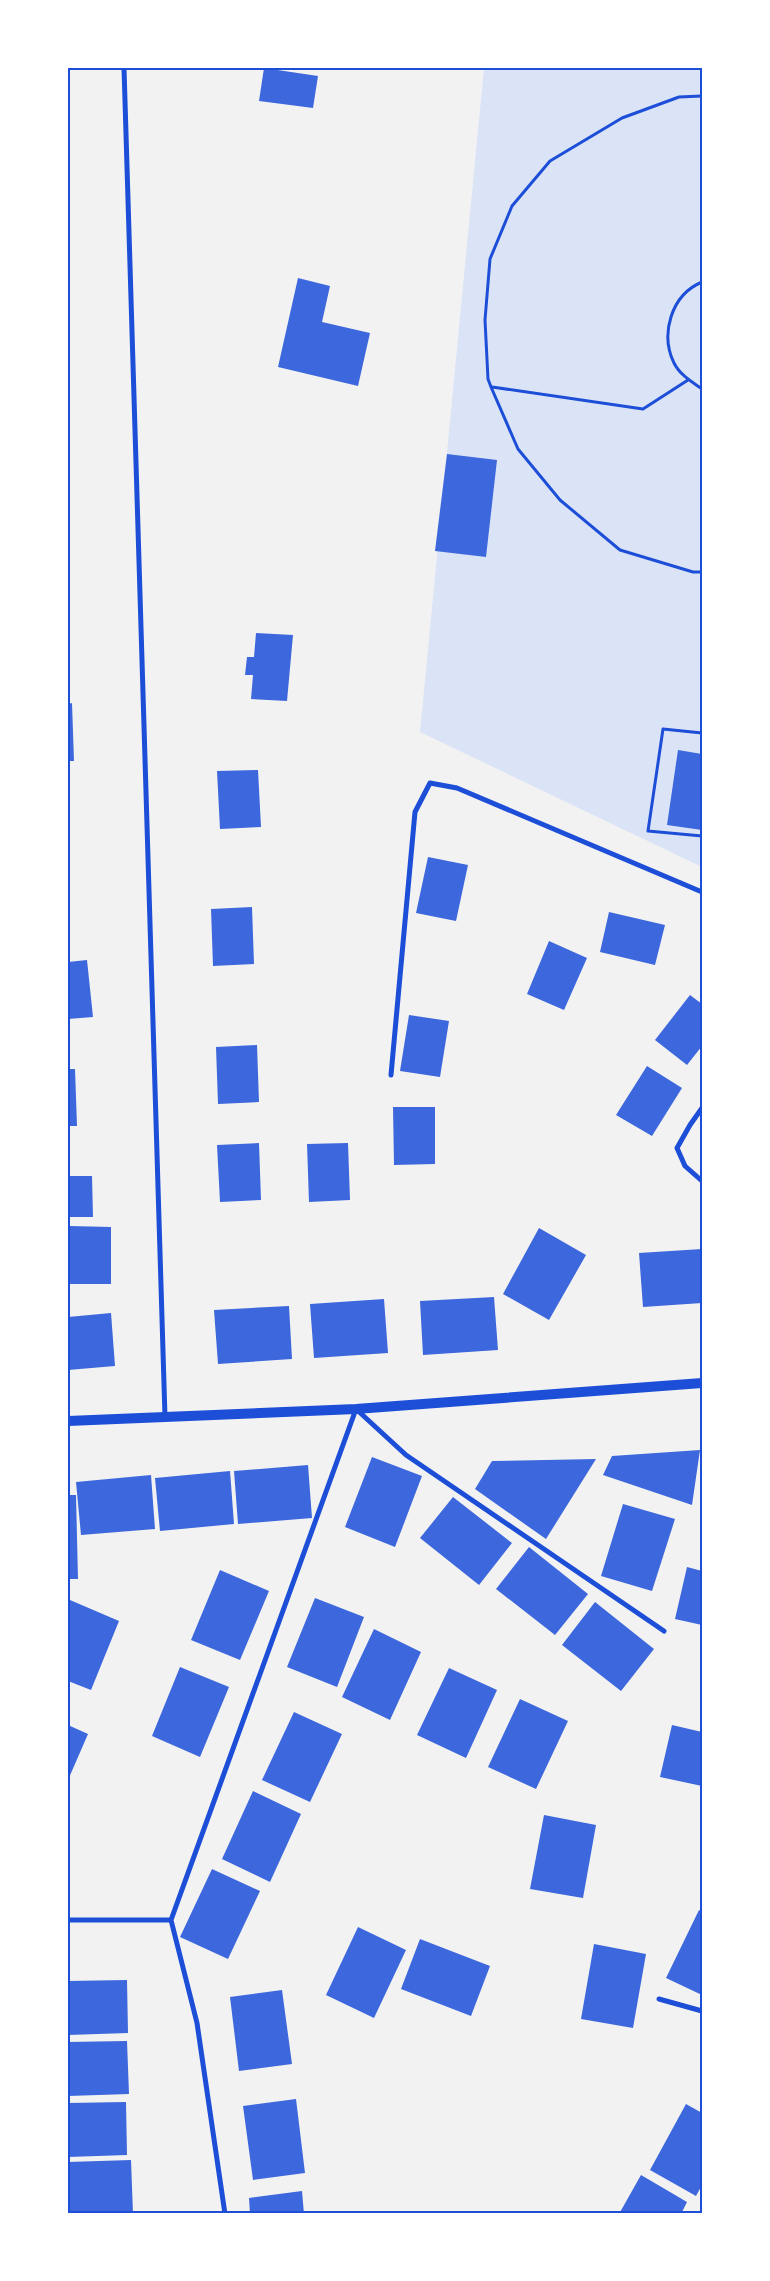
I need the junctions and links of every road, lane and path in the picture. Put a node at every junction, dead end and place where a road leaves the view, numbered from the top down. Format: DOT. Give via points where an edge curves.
graph roads {
  1 [pos="124,68"];
  2 [pos="702,96"];
  3 [pos="702,282"];
  4 [pos="688,380"];
  5 [pos="491,387"];
  6 [pos="702,389"];
  7 [pos="702,572"];
  8 [pos="702,734"];
  9 [pos="702,836"];
  10 [pos="702,892"];
  11 [pos="391,1075"];
  12 [pos="702,1108"];
  13 [pos="702,1181"];
  14 [pos="702,1383"];
  15 [pos="356,1409"];
  16 [pos="165,1417"];
  17 [pos="68,1421"];
  18 [pos="664,1631"];
  19 [pos="68,1920"];
  20 [pos="172,1920"];
  21 [pos="659,1999"];
  22 [pos="702,2011"];
  23 [pos="225,2214"];
  1 -- 16 [label="street"];
  2 -- 5 [label="path" via="679,97 622,118 550,161 512,206 490,259 485,320"];
  3 -- 4 [label="path" via="685,294 674,308 668,325 668,346 675,365"];
  4 -- 5 [label="path" via="644,409"];
  4 -- 6 [label="path"];
  5 -- 7 [label="path" via="518,448 560,500 620,550"];
  8 -- 9 [label="path" via="663,729 648,831"];
  10 -- 11 [label="street" via="457,788 430,783 415,812"];
  12 -- 13 [label="street" via="677,1148 685,1166"];
  14 -- 15 [label="main road"];
  15 -- 16 [label="main road"];
  15 -- 18 [label="street" via="406,1455"];
  15 -- 20 [label="street"];
  16 -- 17 [label="main road"];
  19 -- 20 [label="street"];
  20 -- 23 [label="street" via="197,2023"];
  21 -- 22 [label="street"];
}
